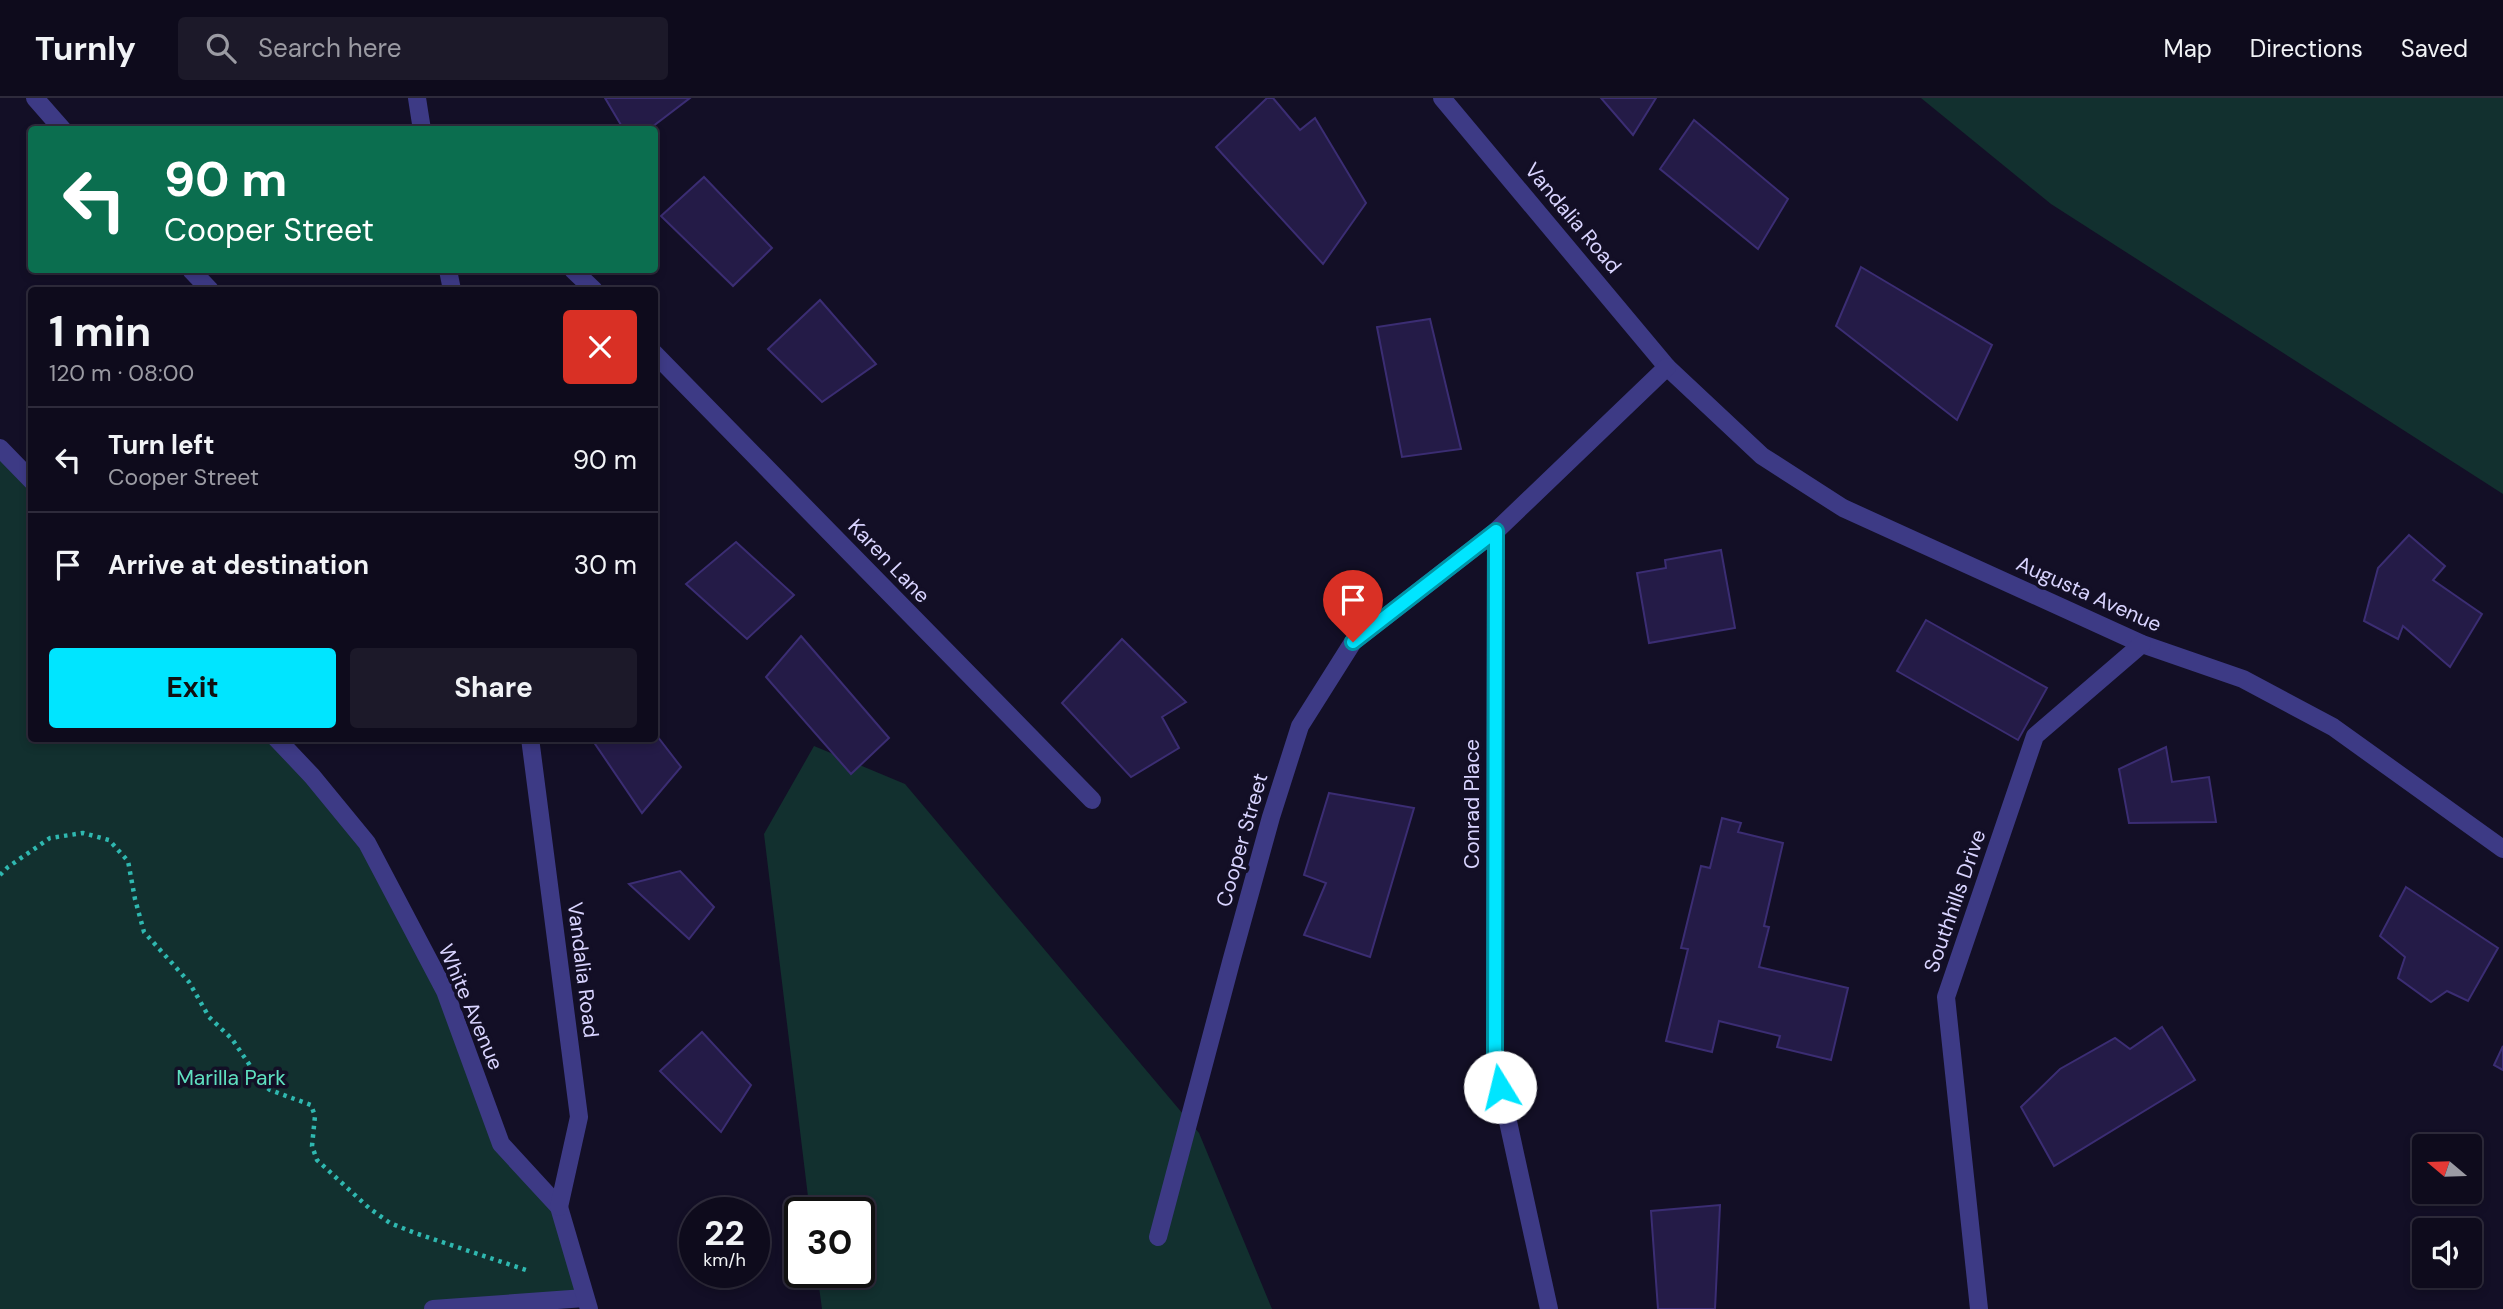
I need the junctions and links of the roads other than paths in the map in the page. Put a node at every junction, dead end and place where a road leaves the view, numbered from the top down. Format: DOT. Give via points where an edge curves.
graph roads {
  1 [pos="35,98"];
  2 [pos="1442,98"];
  3 [pos="419,113"];
  4 [pos="60,126"];
  5 [pos="432,126"];
  6 [pos="194,273"];
  7 [pos="576,273"];
  8 [pos="207,287"];
  9 [pos="591,287"];
  10 [pos="658,357"];
  11 [pos="1667,367"];
  12 [pos="0,448"];
  13 [pos="28,477"];
  14 [pos="1496,531"];
  15 [pos="2142,644"];
  16 [pos="280,742"];
  17 [pos="531,742"];
  18 [pos="1092,800"];
  19 [pos="2503,849"];
  20 [pos="559,1207"];
  21 [pos="1158,1237"];
  22 [pos="587,1303"];
  23 [pos="433,1309"];
  24 [pos="1549,1309"];
  25 [pos="1979,1309"];
  1 -- 4 [label="street"];
  2 -- 11 [label="street, Vandalia Road"];
  3 -- 5 [label="street"];
  6 -- 8 [label="street"];
  7 -- 9 [label="street"];
  10 -- 18 [label="street, Karen Lane"];
  11 -- 14 [label="street"];
  11 -- 15 [label="street, Augusta Avenue" via="1762,456 1843,508"];
  12 -- 13 [label="street"];
  14 -- 21 [label="street, Cooper Street" via="1353,642 1300,726 1271,817"];
  14 -- 24 [label="street, Conrad Place" via="1495,1062"];
  15 -- 19 [label="street, Augusta Avenue" via="2243,679 2333,727"];
  15 -- 25 [label="street, Southhills Drive" via="2035,736 1946,997"];
  16 -- 20 [label="street, White Avenue" via="367,843 445,991 501,1144"];
  17 -- 20 [label="street, Vandalia Road" via="579,1117"];
  20 -- 22 [label="street, White Avenue"];
  22 -- 23 [label="street"];
}
